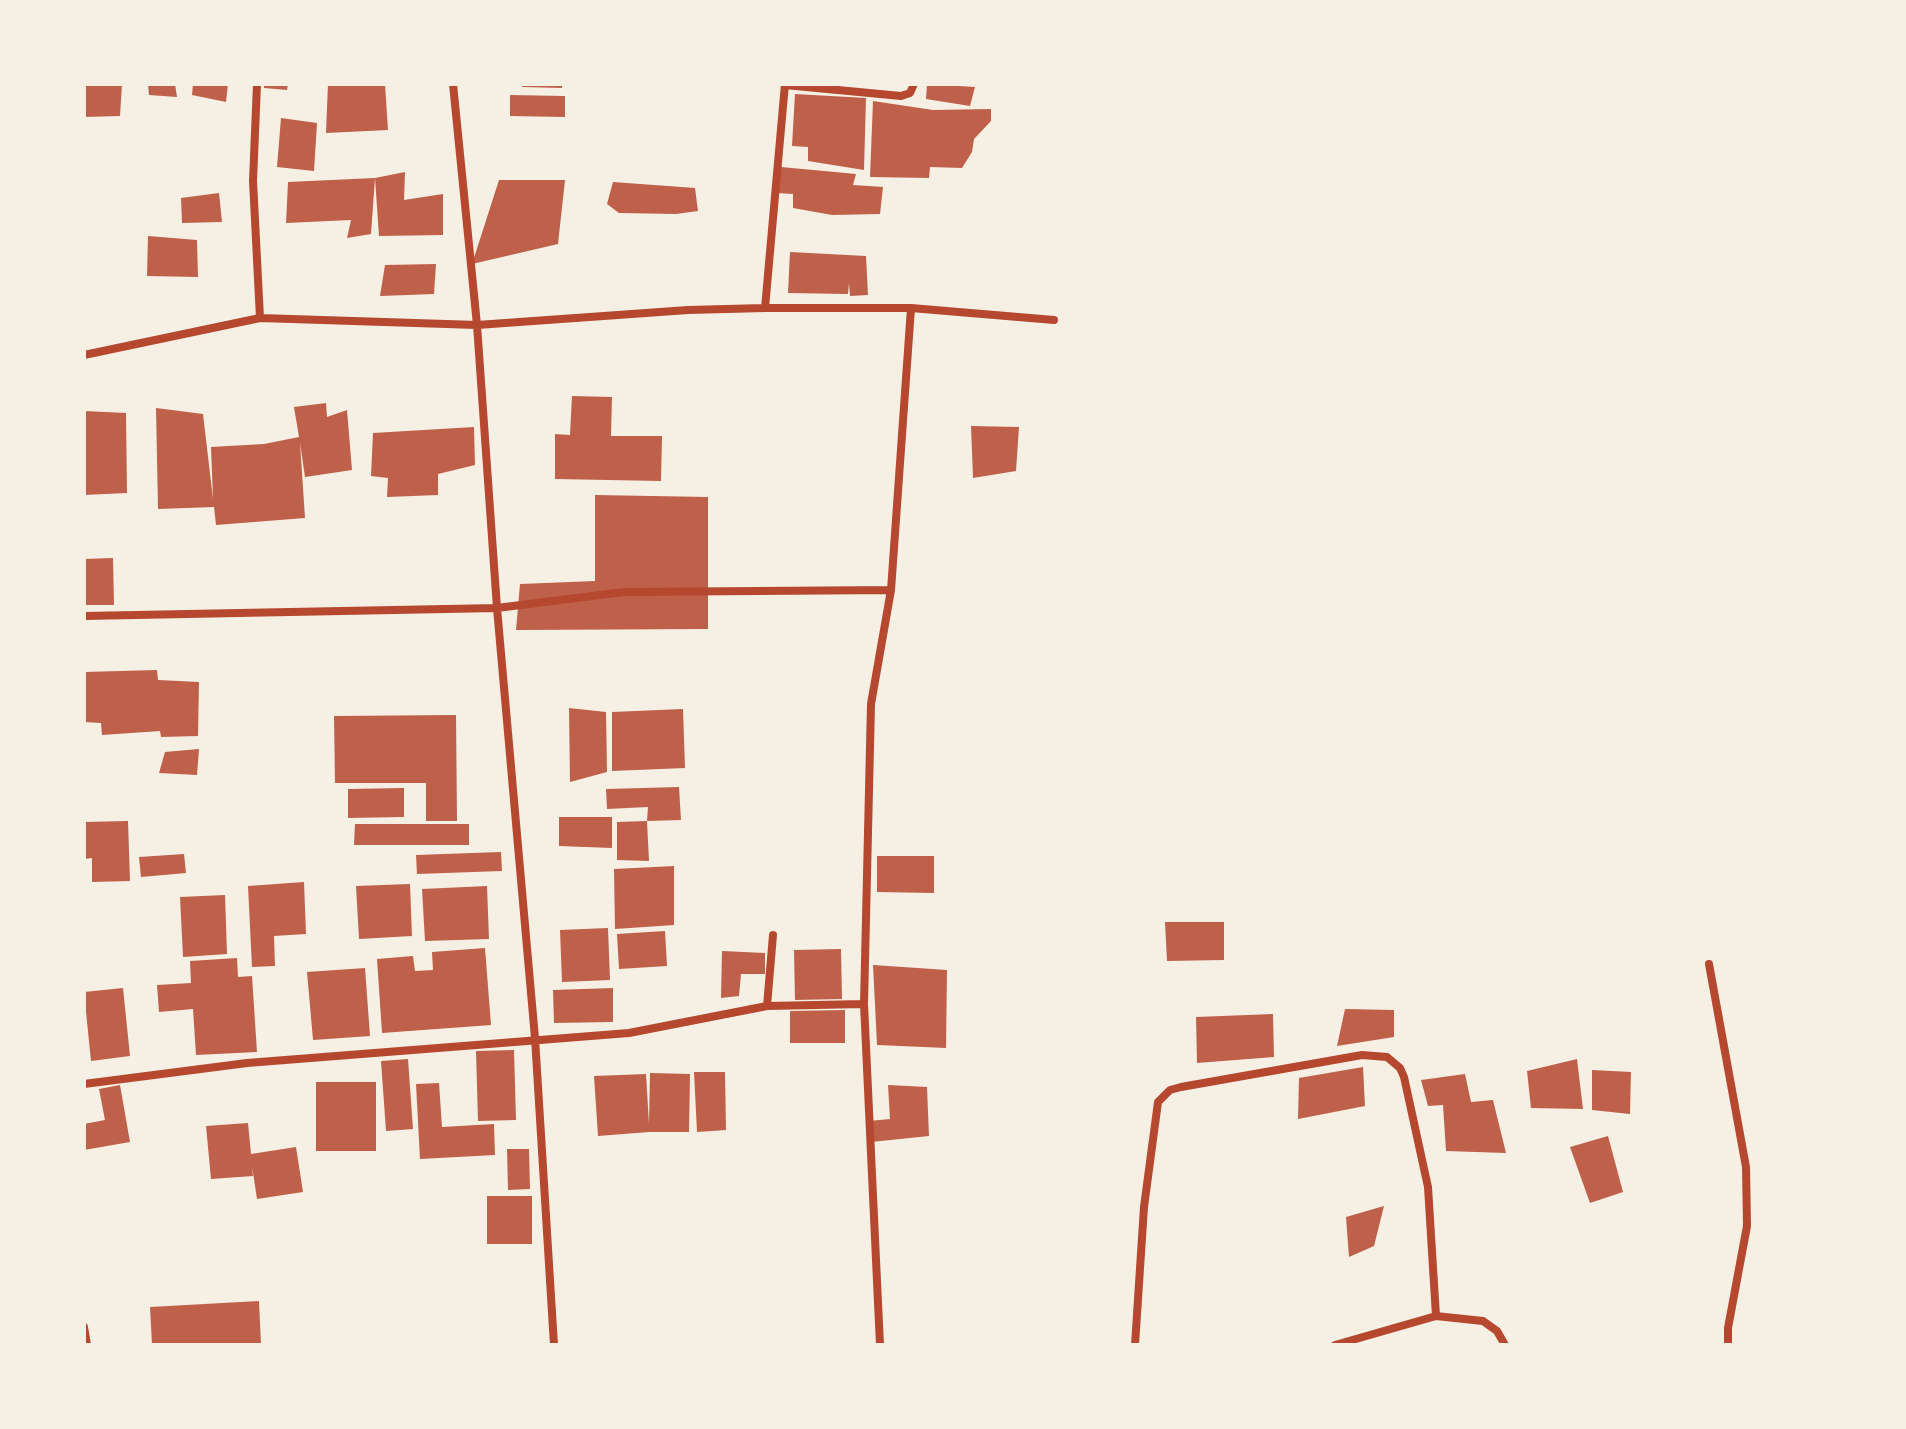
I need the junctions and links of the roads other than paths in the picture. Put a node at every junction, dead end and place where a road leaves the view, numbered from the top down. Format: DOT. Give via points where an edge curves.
graph roads {
  1 [pos="257,84"];
  2 [pos="453,84"];
  3 [pos="914,84"];
  4 [pos="785,85"];
  5 [pos="765,308"];
  6 [pos="911,308"];
  7 [pos="260,318"];
  8 [pos="1054,320"];
  9 [pos="477,325"];
  10 [pos="84,355"];
  11 [pos="891,590"];
  12 [pos="497,608"];
  13 [pos="84,616"];
  14 [pos="773,935"];
  15 [pos="1709,964"];
  16 [pos="864,1004"];
  17 [pos="767,1006"];
  18 [pos="535,1038"];
  19 [pos="84,1084"];
  20 [pos="1436,1316"];
  21 [pos="84,1327"];
  22 [pos="87,1345"];
  23 [pos="554,1345"];
  24 [pos="880,1345"];
  25 [pos="1135,1345"];
  26 [pos="1335,1345"];
  27 [pos="1505,1345"];
  28 [pos="1728,1345"];
  1 -- 7 [label="street" via="253,181"];
  2 -- 9 [label="street"];
  3 -- 4 [label="street" via="901,96"];
  4 -- 5 [label="street"];
  5 -- 6 [label="street"];
  5 -- 9 [label="street"];
  6 -- 8 [label="street"];
  6 -- 11 [label="street"];
  7 -- 9 [label="street"];
  7 -- 10 [label="street"];
  9 -- 12 [label="street"];
  11 -- 12 [label="street" via="624,592"];
  11 -- 16 [label="street" via="871,704"];
  12 -- 13 [label="street"];
  12 -- 18 [label="street"];
  14 -- 17 [label="street"];
  15 -- 28 [label="street" via="1746,1167 1747,1226"];
  16 -- 17 [label="street"];
  16 -- 24 [label="street"];
  17 -- 18 [label="street" via="629,1033"];
  18 -- 19 [label="street" via="247,1063"];
  18 -- 23 [label="street"];
  20 -- 25 [label="street" via="1428,1187 1404,1077 1387,1057 1362,1055 1181,1087 1158,1102 1144,1207"];
  20 -- 26 [label="street"];
  20 -- 27 [label="street" via="1483,1321"];
  21 -- 22 [label="street"];
}
